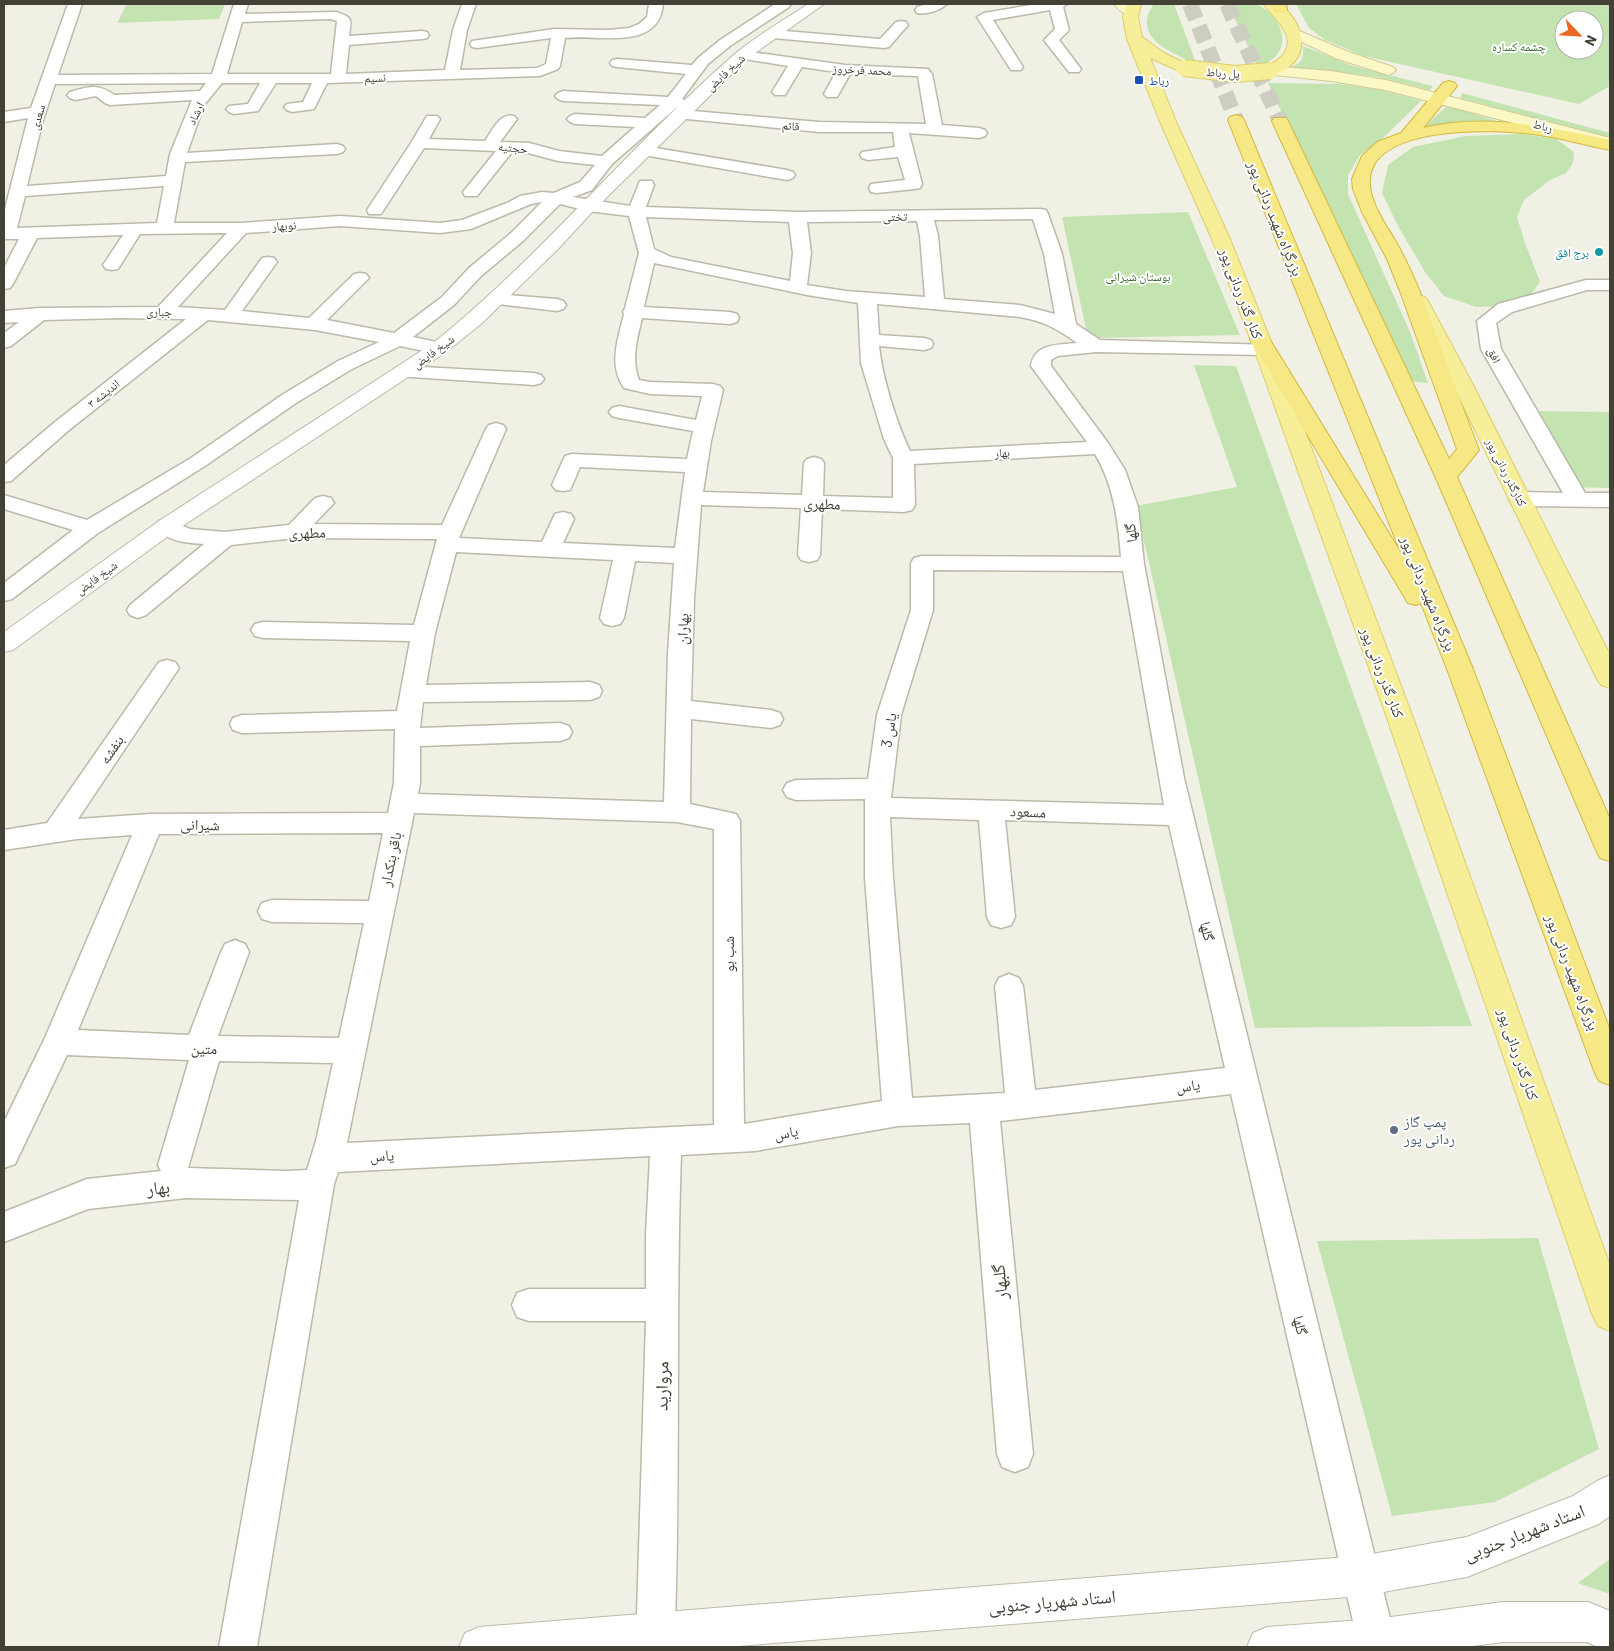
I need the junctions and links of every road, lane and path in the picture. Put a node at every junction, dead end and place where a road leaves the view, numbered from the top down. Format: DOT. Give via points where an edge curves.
graph roads {
  1 [pos="75,4"];
  2 [pos="472,4"];
  3 [pos="656,4"];
  4 [pos="784,4"];
  5 [pos="817,4"];
  6 [pos="940,4"];
  7 [pos="1058,4"];
  8 [pos="1128,6"];
  9 [pos="1276,6"];
  10 [pos="1013,7"];
  11 [pos="922,10"];
  12 [pos="239,11"];
  13 [pos="901,25"];
  14 [pos="1295,33"];
  15 [pos="559,34"];
  16 [pos="773,34"];
  17 [pos="422,36"];
  18 [pos="1135,39"];
  19 [pos="343,41"];
  20 [pos="477,44"];
  21 [pos="743,55"];
  22 [pos="617,62"];
  23 [pos="798,62"];
  24 [pos="1016,68"];
  25 [pos="1074,68"];
  26 [pos="845,69"];
  27 [pos="696,70"];
  28 [pos="1270,71"];
  29 [pos="452,74"];
  30 [pos="218,78"];
  31 [pos="271,78"];
  32 [pos="322,78"];
  33 [pos="338,78"];
  34 [pos="48,80"];
  35 [pos="780,92"];
  36 [pos="1444,93"];
  37 [pos="832,94"];
  38 [pos="204,95"];
  39 [pos="562,96"];
  40 [pos="40,106"];
  41 [pos="292,107"];
  42 [pos="682,108"];
  43 [pos="234,109"];
  44 [pos="4,116"];
  45 [pos="432,118"];
  46 [pos="509,119"];
  47 [pos="575,119"];
  48 [pos="1236,120"];
  49 [pos="1280,121"];
  50 [pos="648,123"];
  51 [pos="1610,127"];
  52 [pos="900,128"];
  53 [pos="935,130"];
  54 [pos="979,133"];
  55 [pos="1406,137"];
  56 [pos="419,143"];
  57 [pos="1610,144"];
  58 [pos="490,145"];
  59 [pos="509,146"];
  60 [pos="337,149"];
  61 [pos="644,151"];
  62 [pos="904,151"];
  63 [pos="868,155"];
  64 [pos="177,158"];
  65 [pos="796,160"];
  66 [pos="606,161"];
  67 [pos="173,180"];
  68 [pos="646,185"];
  69 [pos="877,188"];
  70 [pos="18,192"];
  71 [pos="471,192"];
  72 [pos="556,198"];
  73 [pos="588,206"];
  74 [pos="375,210"];
  75 [pos="636,212"];
  76 [pos="924,216"];
  77 [pos="797,217"];
  78 [pos="165,228"];
  79 [pos="241,228"];
  80 [pos="135,229"];
  81 [pos="31,233"];
  82 [pos="5,234"];
  83 [pos="648,253"];
  84 [pos="268,262"];
  85 [pos="112,265"];
  86 [pos="1400,267"];
  87 [pos="360,278"];
  88 [pos="4,284"];
  89 [pos="1610,285"];
  90 [pos="801,294"];
  91 [pos="866,298"];
  92 [pos="496,299"];
  93 [pos="935,304"];
  94 [pos="557,305"];
  95 [pos="164,311"];
  96 [pos="632,312"];
  97 [pos="205,313"];
  98 [pos="40,314"];
  99 [pos="230,315"];
  100 [pos="4,316"];
  101 [pos="730,318"];
  102 [pos="313,324"];
  103 [pos="1067,326"];
  104 [pos="870,340"];
  105 [pos="396,341"];
  106 [pos="4,342"];
  107 [pos="924,344"];
  108 [pos="1262,344"];
  109 [pos="1096,346"];
  110 [pos="439,348"];
  111 [pos="403,372"];
  112 [pos="534,379"];
  113 [pos="619,412"];
  114 [pos="702,427"];
  115 [pos="496,429"];
  116 [pos="1101,447"];
  117 [pos="903,458"];
  118 [pos="814,463"];
  119 [pos="697,466"];
  120 [pos="4,476"];
  121 [pos="1446,476"];
  122 [pos="563,485"];
  123 [pos="692,498"];
  124 [pos="1520,499"];
  125 [pos="1578,500"];
  126 [pos="1610,500"];
  127 [pos="4,502"];
  128 [pos="813,502"];
  129 [pos="323,503"];
  130 [pos="563,519"];
  131 [pos="167,526"];
  132 [pos="90,528"];
  133 [pos="295,531"];
  134 [pos="325,531"];
  135 [pos="225,539"];
  136 [pos="449,539"];
  137 [pos="549,550"];
  138 [pos="316,552"];
  139 [pos="626,553"];
  140 [pos="809,555"];
  141 [pos="684,556"];
  142 [pos="1133,564"];
  143 [pos="4,594"];
  144 [pos="138,610"];
  145 [pos="612,618"];
  146 [pos="263,630"];
  147 [pos="423,633"];
  148 [pos="4,644"];
  149 [pos="167,668"];
  150 [pos="1460,669"];
  151 [pos="1610,679"];
  152 [pos="590,691"];
  153 [pos="413,694"];
  154 [pos="680,709"];
  155 [pos="771,719"];
  156 [pos="242,724"];
  157 [pos="408,728"];
  158 [pos="560,732"];
  159 [pos="796,790"];
  160 [pos="878,798"];
  161 [pos="991,810"];
  162 [pos="678,812"];
  163 [pos="400,813"];
  164 [pos="1180,815"];
  165 [pos="150,824"];
  166 [pos="56,831"];
  167 [pos="4,840"];
  168 [pos="1610,850"];
  169 [pos="272,912"];
  170 [pos="379,912"];
  171 [pos="1002,917"];
  172 [pos="235,952"];
  173 [pos="1009,986"];
  174 [pos="58,1042"];
  175 [pos="203,1048"];
  176 [pos="352,1051"];
  177 [pos="1610,1071"];
  178 [pos="1243,1079"];
  179 [pos="1021,1105"];
  180 [pos="984,1109"];
  181 [pos="898,1112"];
  182 [pos="730,1138"];
  183 [pos="666,1140"];
  184 [pos="4,1154"];
  185 [pos="174,1165"];
  186 [pos="322,1171"];
  187 [pos="4,1227"];
  188 [pos="529,1304"];
  189 [pos="662,1305"];
  190 [pos="1610,1314"];
  191 [pos="1015,1454"];
  192 [pos="1610,1494"];
  193 [pos="1361,1576"];
  194 [pos="1610,1632"];
  195 [pos="655,1640"];
  196 [pos="1377,1643"];
  197 [pos="238,1647"];
  198 [pos="479,1647"];
  199 [pos="1267,1647"];
  1 -- 34 [label="street, سعدی"];
  2 -- 29 [label="street" via="460,30"];
  3 -- 15 [label="street" via="654,18 638,31 602,35"];
  4 -- 27 [label="street, شیخ فایض" via="725,44"];
  5 -- 16 [label="street, شیخ فایض"];
  6 -- 11 [label="street"];
  7 -- 10 [label="street"];
  7 -- 25 [label="street" via="1062,30 1051,40"];
  8 -- 18 [label="main road"];
  9 -- 14 [label="main road"];
  10 -- 24 [label="street" via="984,17"];
  12 -- 19 [label="street" via="330,15 344,19"];
  12 -- 30 [label="street, ارشاد"];
  13 -- 16 [label="street" via="884,44"];
  14 -- 28 [label="main road" via="1291,54 1285,63"];
  14 -- 36 [label="main road, رباط" via="1321,48"];
  15 -- 20 [label="street"];
  15 -- 29 [label="street, نسیم" via="553,66 540,72"];
  16 -- 21 [label="street, شیخ فایض"];
  17 -- 19 [label="street"];
  18 -- 28 [label="main road, پل رباط, bridge" via="1151,54 1184,68 1235,74"];
  18 -- 108 [label="main road, کنار گذر ردانی پور" via="1169,124 1222,239"];
  19 -- 33 [label="street"];
  21 -- 23 [label="street, محمد فرخروز"];
  21 -- 42 [label="street, شیخ فایض"];
  22 -- 27 [label="street"];
  23 -- 26 [label="street, محمد فرخروز"];
  23 -- 35 [label="street"];
  26 -- 37 [label="street"];
  26 -- 53 [label="street, محمد فرخروز" via="923,72"];
  27 -- 42 [label="street, شیخ فایض"];
  28 -- 36 [label="main road, رباط" via="1331,76"];
  29 -- 33 [label="street, نسیم"];
  30 -- 31 [label="street, نسیم"];
  30 -- 34 [label="street, نسیم"];
  30 -- 38 [label="street, ارشاد"];
  31 -- 32 [label="street, نسیم"];
  31 -- 43 [label="street" via="253,108"];
  32 -- 33 [label="street, نسیم"];
  32 -- 41 [label="street" via="309,106"];
  34 -- 40 [label="street, سعدی"];
  36 -- 51 [label="main road, رباط"];
  36 -- 55 [label="highway"];
  36 -- 57 [label="main road, رباط"];
  38 -- 40 [label="street" via="110,100 99,91"];
  38 -- 64 [label="street, ارشاد" via="197,104"];
  39 -- 42 [label="street, قائم" via="601,92"];
  40 -- 44 [label="street"];
  40 -- 70 [label="street, سعدی"];
  42 -- 50 [label="street, شیخ فایض"];
  42 -- 52 [label="street, قائم" via="819,127"];
  42 -- 61 [label="street, شیخ فایض"];
  45 -- 56 [label="street"];
  46 -- 58 [label="street"];
  47 -- 50 [label="street"];
  48 -- 150 [label="highway, بزرگراه شهید ردانی پور"];
  49 -- 121 [label="highway"];
  50 -- 66 [label="street, شیخ فایض"];
  52 -- 53 [label="street, قائم"];
  52 -- 62 [label="street"];
  53 -- 54 [label="street, قائم"];
  55 -- 57 [label="highway" via="1444,129 1487,126 1532,129"];
  55 -- 86 [label="highway" via="1385,145 1368,158 1361,179 1368,207"];
  56 -- 58 [label="street, حجتیه"];
  56 -- 74 [label="street"];
  58 -- 59 [label="street, حجتیه"];
  59 -- 66 [label="street, حجتیه"];
  59 -- 71 [label="street"];
  60 -- 64 [label="street"];
  61 -- 65 [label="street" via="743,161 782,182"];
  61 -- 73 [label="street, شیخ فایض"];
  62 -- 63 [label="street"];
  62 -- 69 [label="street" via="914,184"];
  64 -- 67 [label="street, ارشاد"];
  66 -- 72 [label="street, شیخ فایض" via="586,186"];
  67 -- 70 [label="street"];
  67 -- 78 [label="street, ارشاد"];
  68 -- 75 [label="street"];
  70 -- 82 [label="street, سعدی"];
  72 -- 73 [label="street, تختی"];
  72 -- 79 [label="street, نوبهار" via="526,200 485,219 440,228 340,221"];
  72 -- 105 [label="street, شیخ فایض" via="448,301"];
  73 -- 75 [label="street, تختی"];
  73 -- 92 [label="street, شیخ فایض"];
  75 -- 77 [label="street, تختی"];
  75 -- 83 [label="street"];
  76 -- 77 [label="street, تختی"];
  76 -- 93 [label="street"];
  76 -- 103 [label="street, تختی" via="1040,214 1053,254"];
  77 -- 90 [label="street" via="802,239"];
  78 -- 79 [label="street, نوبهار"];
  78 -- 80 [label="street, نوبهار"];
  79 -- 95 [label="street"];
  80 -- 81 [label="street, نوبهار"];
  80 -- 85 [label="street"];
  81 -- 82 [label="street, نوبهار"];
  81 -- 88 [label="street"];
  83 -- 90 [label="street" via="666,261"];
  83 -- 96 [label="street, بهاران"];
  84 -- 99 [label="street"];
  86 -- 121 [label="highway" via="1468,450"];
  86 -- 124 [label="main road, کنارگذر ردانی پور"];
  87 -- 102 [label="street"];
  89 -- 125 [label="street, افق" via="1586,285 1506,308 1486,321 1491,349"];
  90 -- 91 [label="street"];
  91 -- 93 [label="street"];
  91 -- 104 [label="street"];
  92 -- 94 [label="street"];
  92 -- 110 [label="street, شیخ فایض"];
  93 -- 103 [label="street" via="1020,311"];
  95 -- 97 [label="street, جباری"];
  95 -- 98 [label="street, جباری"];
  96 -- 101 [label="street"];
  96 -- 114 [label="street, بهاران" via="625,355 625,369 631,384 650,388 712,390"];
  97 -- 99 [label="street, جباری"];
  97 -- 120 [label="street, اندیشه ۳"];
  98 -- 100 [label="street, جباری"];
  98 -- 106 [label="street"];
  99 -- 102 [label="street, جباری"];
  102 -- 105 [label="street, جباری"];
  103 -- 109 [label="street"];
  104 -- 107 [label="street"];
  104 -- 117 [label="street" via="871,363"];
  105 -- 110 [label="street, جباری"];
  105 -- 132 [label="street, شیخ فایض" via="289,399 198,462"];
  108 -- 109 [label="street"];
  108 -- 150 [label="highway"];
  108 -- 190 [label="main road, کنار گذر ردانی پور" via="1399,715"];
  109 -- 116 [label="street, گلها" via="1053,351 1042,357 1041,366"];
  110 -- 111 [label="street, شیخ فایض"];
  111 -- 112 [label="street"];
  111 -- 131 [label="street, شیخ فایض"];
  113 -- 114 [label="street"];
  114 -- 119 [label="street, بهاران"];
  115 -- 136 [label="street, باقر بنکدار"];
  116 -- 117 [label="street, بهار"];
  116 -- 142 [label="street, گلها" via="1115,470 1126,507"];
  117 -- 128 [label="street, مطهری" via="904,505"];
  118 -- 128 [label="street"];
  119 -- 122 [label="street" via="572,460"];
  119 -- 123 [label="street, بهاران"];
  121 -- 168 [label="highway"];
  123 -- 128 [label="street, مطهری"];
  123 -- 141 [label="street, بهاران"];
  124 -- 125 [label="street"];
  124 -- 151 [label="main road, کنارگذر ردانی پور"];
  125 -- 126 [label="street"];
  127 -- 132 [label="street"];
  128 -- 140 [label="street"];
  129 -- 133 [label="street"];
  130 -- 137 [label="street"];
  131 -- 135 [label="street, مطهری" via="185,536"];
  131 -- 148 [label="street, شیخ فایض"];
  132 -- 143 [label="street, شیخ فایض"];
  133 -- 134 [label="street, مطهری"];
  133 -- 135 [label="street, مطهری"];
  134 -- 136 [label="street, مطهری"];
  134 -- 138 [label="street"];
  135 -- 144 [label="street"];
  136 -- 137 [label="street, مطهری"];
  136 -- 147 [label="street, باقر بنکدار"];
  137 -- 139 [label="street, مطهری"];
  139 -- 141 [label="street, مطهری"];
  139 -- 145 [label="street"];
  141 -- 154 [label="street, بهاران"];
  142 -- 160 [label="street, یاس 3" via="922,562 922,610 889,715"];
  142 -- 164 [label="street, گلها"];
  146 -- 147 [label="street"];
  147 -- 153 [label="street, باقر بنکدار"];
  149 -- 166 [label="street, بنفشه"];
  150 -- 177 [label="highway, بزرگراه شهید ردانی پور"];
  152 -- 153 [label="street"];
  153 -- 157 [label="street, باقر بنکدار"];
  154 -- 155 [label="street"];
  154 -- 162 [label="street, بهاران"];
  156 -- 157 [label="street"];
  157 -- 158 [label="street"];
  157 -- 163 [label="street, باقر بنکدار" via="406,783"];
  159 -- 160 [label="street, مسعود"];
  160 -- 161 [label="street, مسعود"];
  160 -- 181 [label="street, یاس 3" via="879,878"];
  161 -- 164 [label="street, مسعود"];
  161 -- 171 [label="street"];
  162 -- 163 [label="street"];
  162 -- 182 [label="street, شب بو" via="727,821"];
  163 -- 165 [label="street, شیرانی" via="301,825"];
  163 -- 170 [label="street, باقر بنکدار"];
  164 -- 178 [label="street, گلها"];
  165 -- 166 [label="street, شیرانی"];
  165 -- 174 [label="street"];
  166 -- 167 [label="street, شیرانی"];
  169 -- 170 [label="street"];
  170 -- 176 [label="street, باقر بنکدار"];
  172 -- 175 [label="street"];
  173 -- 179 [label="street"];
  174 -- 175 [label="street, متین"];
  174 -- 184 [label="street"];
  175 -- 176 [label="street, متین"];
  175 -- 185 [label="street"];
  176 -- 186 [label="street, باقر بنکدار"];
  178 -- 179 [label="street, یاس"];
  178 -- 193 [label="street, گلها"];
  179 -- 180 [label="street, یاس"];
  180 -- 181 [label="street, یاس"];
  180 -- 191 [label="street, گلبهار"];
  181 -- 182 [label="street, یاس" via="755,1137"];
  182 -- 183 [label="street, یاس"];
  183 -- 186 [label="street, یاس"];
  183 -- 189 [label="street, مروارید"];
  186 -- 187 [label="street, بهار" via="286,1186 186,1183 87,1194"];
  186 -- 197 [label="street, باقر بنکدار"];
  188 -- 189 [label="street"];
  189 -- 195 [label="street, مروارید"];
  192 -- 193 [label="street, استاد شهریار جنوبی" via="1584,1510 1467,1557"];
  193 -- 195 [label="street, استاد شهریار جنوبی"];
  193 -- 196 [label="street, گلها"];
  194 -- 196 [label="street" via="1588,1622 1503,1622"];
  195 -- 198 [label="street, استاد شهریار جنوبی"];
  196 -- 199 [label="street"];
}
